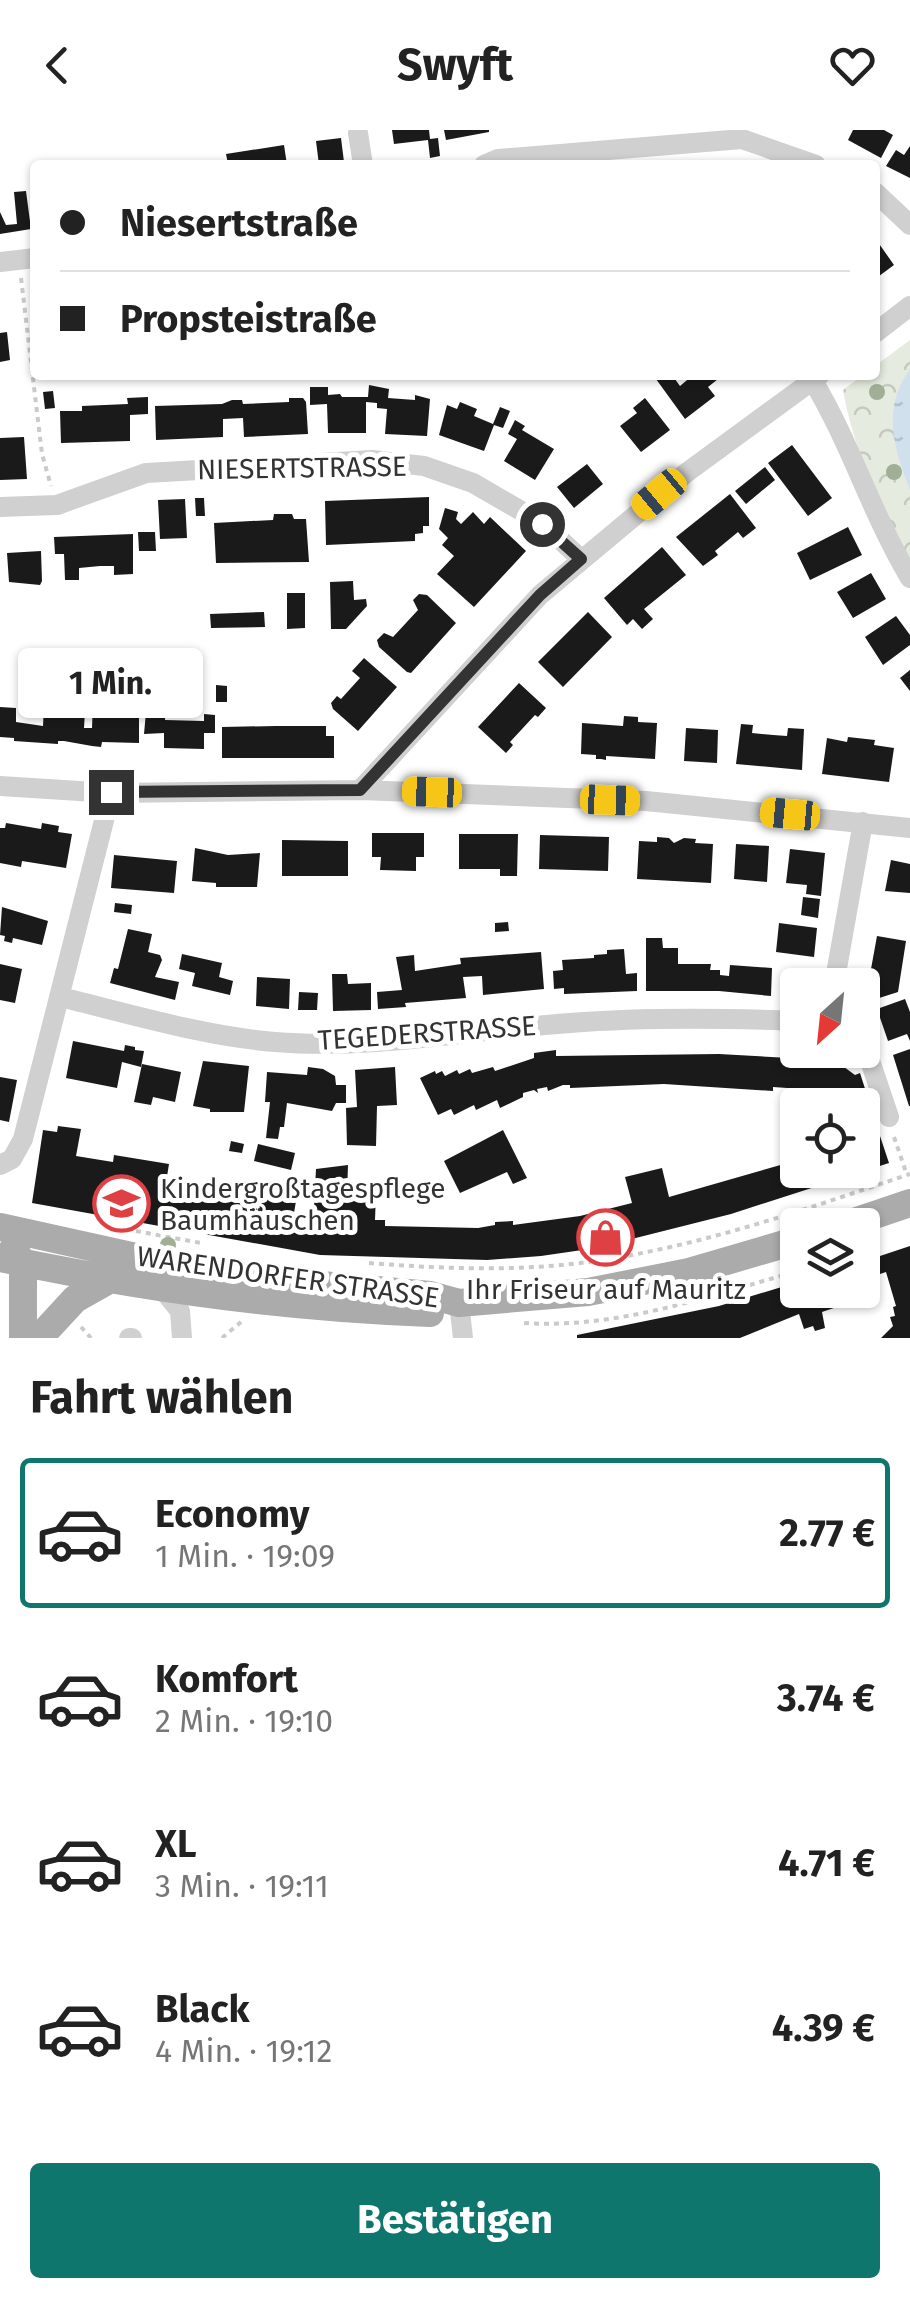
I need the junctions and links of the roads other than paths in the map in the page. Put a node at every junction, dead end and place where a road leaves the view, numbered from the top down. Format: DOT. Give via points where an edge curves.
graph roads {
  1 [pos="358,133"];
  2 [pos="362,160"];
  3 [pos="496,160"];
  4 [pos="802,160"];
  5 [pos="880,197"];
  6 [pos="910,225"];
  7 [pos="910,306"];
  8 [pos="880,329"];
  9 [pos="813,380"];
  10 [pos="817,380"];
  11 [pos="0,507"];
  12 [pos="581,559"];
  13 [pos="910,578"];
  14 [pos="0,786"];
  15 [pos="360,790"];
  16 [pos="111,792"];
  17 [pos="862,822"];
  18 [pos="910,828"];
  19 [pos="837,968"];
  20 [pos="60,997"];
  21 [pos="780,1020"];
  22 [pos="872,1068"];
  23 [pos="889,1117"];
  24 [pos="0,1165"];
  25 [pos="909,1184"];
  26 [pos="872,1208"];
  27 [pos="0,1229"];
  28 [pos="780,1245"];
  29 [pos="12,1260"];
  30 [pos="107,1281"];
  31 [pos="163,1290"];
  32 [pos="459,1302"];
  33 [pos="24,1338"];
  34 [pos="39,1338"];
  35 [pos="182,1338"];
  36 [pos="463,1338"];
  1 -- 2 [label="street"];
  3 -- 4 [label="street" via="742,139"];
  5 -- 6 [label="street"];
  7 -- 8 [label="street"];
  9 -- 12 [label="street"];
  10 -- 13 [label="street"];
  11 -- 12 [label="street, NIESERTSTRASSE" via="56,505 146,473 372,460 424,466 473,483 542,524"];
  12 -- 15 [label="street"];
  14 -- 16 [label="street"];
  15 -- 16 [label="street"];
  15 -- 17 [label="street" via="646,801"];
  16 -- 20 [label="street"];
  17 -- 18 [label="street"];
  17 -- 19 [label="street"];
  20 -- 21 [label="street, TEGEDERSTRASSE" via="276,1042 700,1017"];
  20 -- 24 [label="street" via="23,1138 12,1159"];
  22 -- 23 [label="street"];
  25 -- 26 [label="main road"];
  27 -- 29 [label="main road"];
  27 -- 32 [label="main road, WARENDORFER STRASSE" via="163,1263"];
  28 -- 32 [label="main road, WARENDORFER STRASSE" via="588,1292"];
  29 -- 30 [label="main road, WARENDORFER STRASSE"];
  29 -- 33 [label="main road"];
  30 -- 31 [label="main road, WARENDORFER STRASSE"];
  30 -- 34 [label="main road" via="76,1298"];
  31 -- 32 [label="main road, WARENDORFER STRASSE" via="429,1314"];
  31 -- 35 [label="street" via="180,1311"];
  32 -- 36 [label="street"];
}
